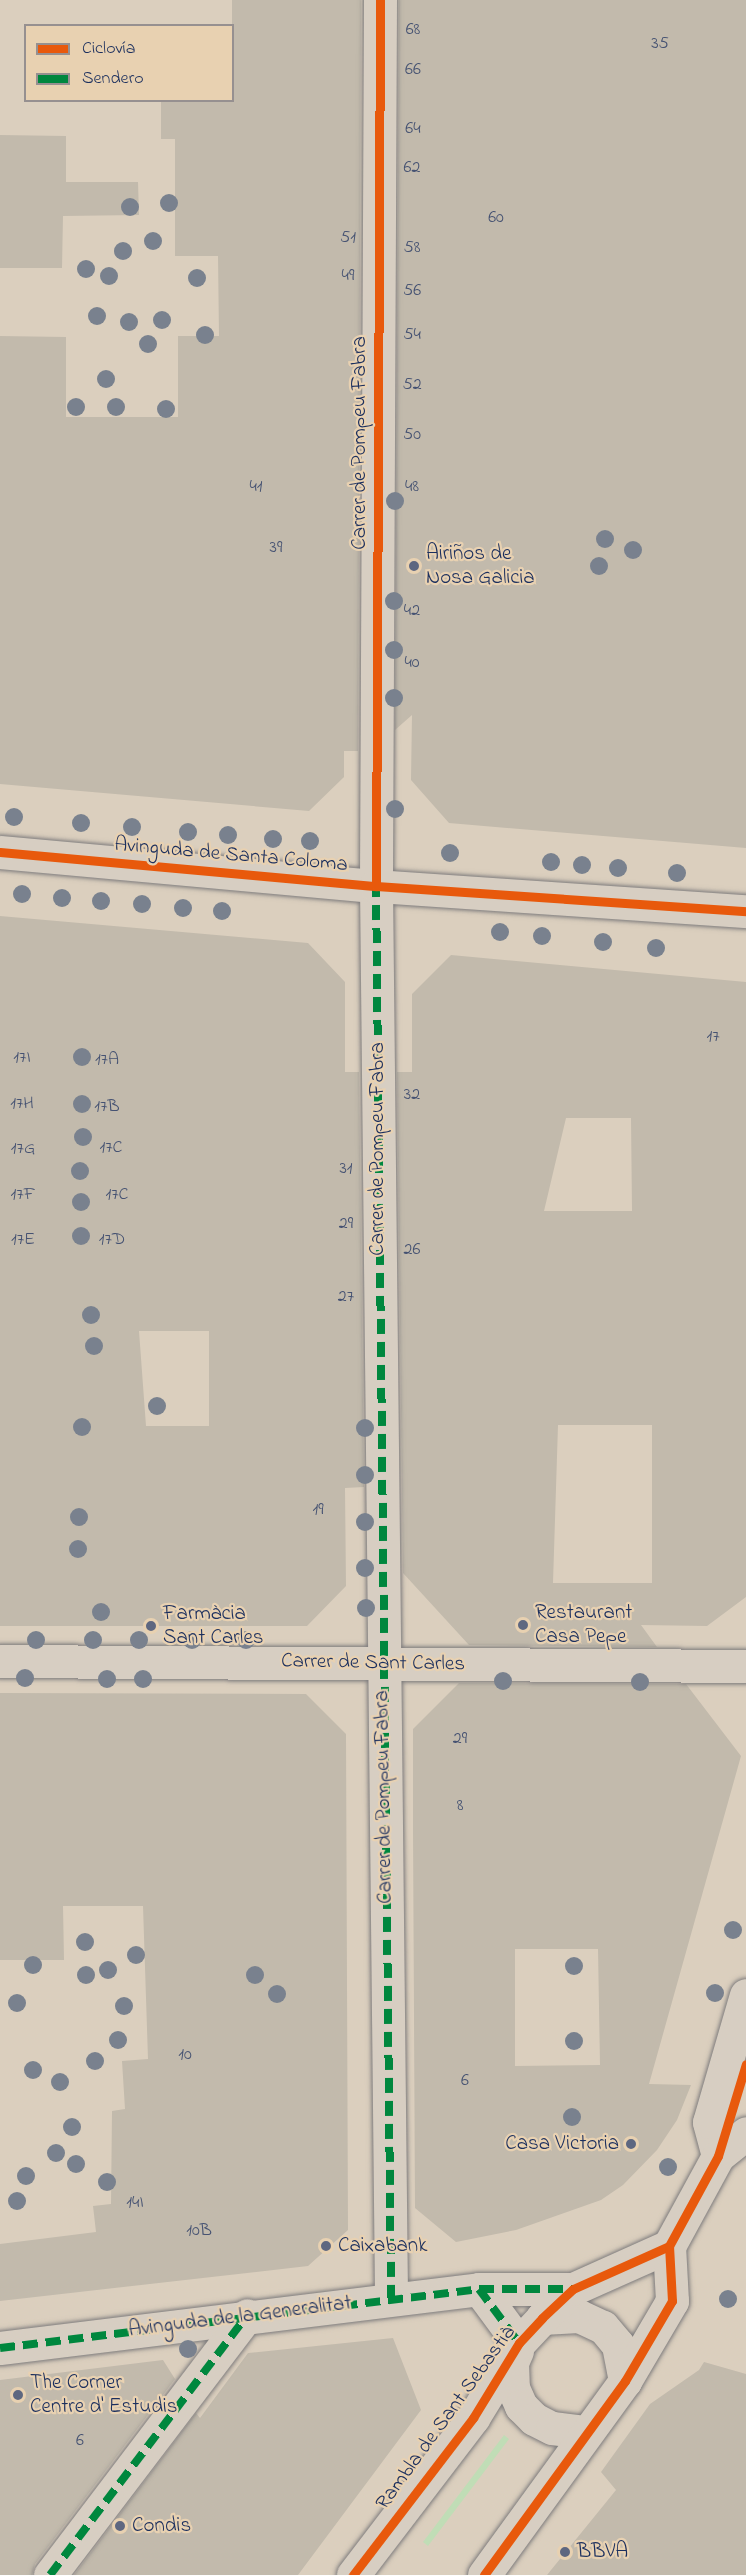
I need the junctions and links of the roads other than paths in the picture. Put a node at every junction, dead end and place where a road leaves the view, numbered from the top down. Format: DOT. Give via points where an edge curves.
graph roads {
  1 [pos="380,0"];
  2 [pos="0,852"];
  3 [pos="375,886"];
  4 [pos="746,911"];
  5 [pos="0,1661"];
  6 [pos="382,1661"];
  7 [pos="746,1666"];
  8 [pos="746,1995"];
  9 [pos="746,2133"];
  10 [pos="718,2156"];
  11 [pos="669,2246"];
  12 [pos="479,2289"];
  13 [pos="573,2289"];
  14 [pos="391,2298"];
  15 [pos="247,2315"];
  16 [pos="542,2318"];
  17 [pos="519,2343"];
  18 [pos="0,2348"];
  19 [pos="625,2381"];
  20 [pos="584,2432"];
  21 [pos="357,2574"];
  22 [pos="50,2575"];
  23 [pos="485,2575"];
  1 -- 3 [label="street, Carrer de Pompeu Fabra"];
  2 -- 3 [label="street, Avinguda de Santa Coloma"];
  3 -- 4 [label="street, Avinguda de Santa Coloma"];
  3 -- 6 [label="street, Carrer de Pompeu Fabra"];
  5 -- 6 [label="street, Carrer de Sant Carles"];
  6 -- 7 [label="street, Carrer de Sant Carles"];
  6 -- 14 [label="street, Carrer de Pompeu Fabra"];
  8 -- 10 [label="street" via="709,2122"];
  9 -- 10 [label="street"];
  10 -- 11 [label="street"];
  11 -- 13 [label="street, Rambla de Sant Sebastià"];
  11 -- 19 [label="street" via="672,2301"];
  12 -- 13 [label="street, Avinguda de la Generalitat"];
  12 -- 14 [label="street, Avinguda de la Generalitat"];
  12 -- 17 [label="street"];
  13 -- 16 [label="street, Rambla de Sant Sebastià"];
  14 -- 15 [label="street, Avinguda de la Generalitat"];
  15 -- 18 [label="street, Avinguda de la Generalitat"];
  15 -- 22 [label="street"];
  16 -- 17 [label="street, Rambla de Sant Sebastià"];
  16 -- 19 [label="street" via="579,2316 603,2327 618,2345"];
  17 -- 20 [label="street" via="512,2362 521,2406 552,2428"];
  17 -- 21 [label="street, Rambla de Sant Sebastià" via="473,2418"];
  19 -- 20 [label="street"];
  20 -- 23 [label="street"];
}
